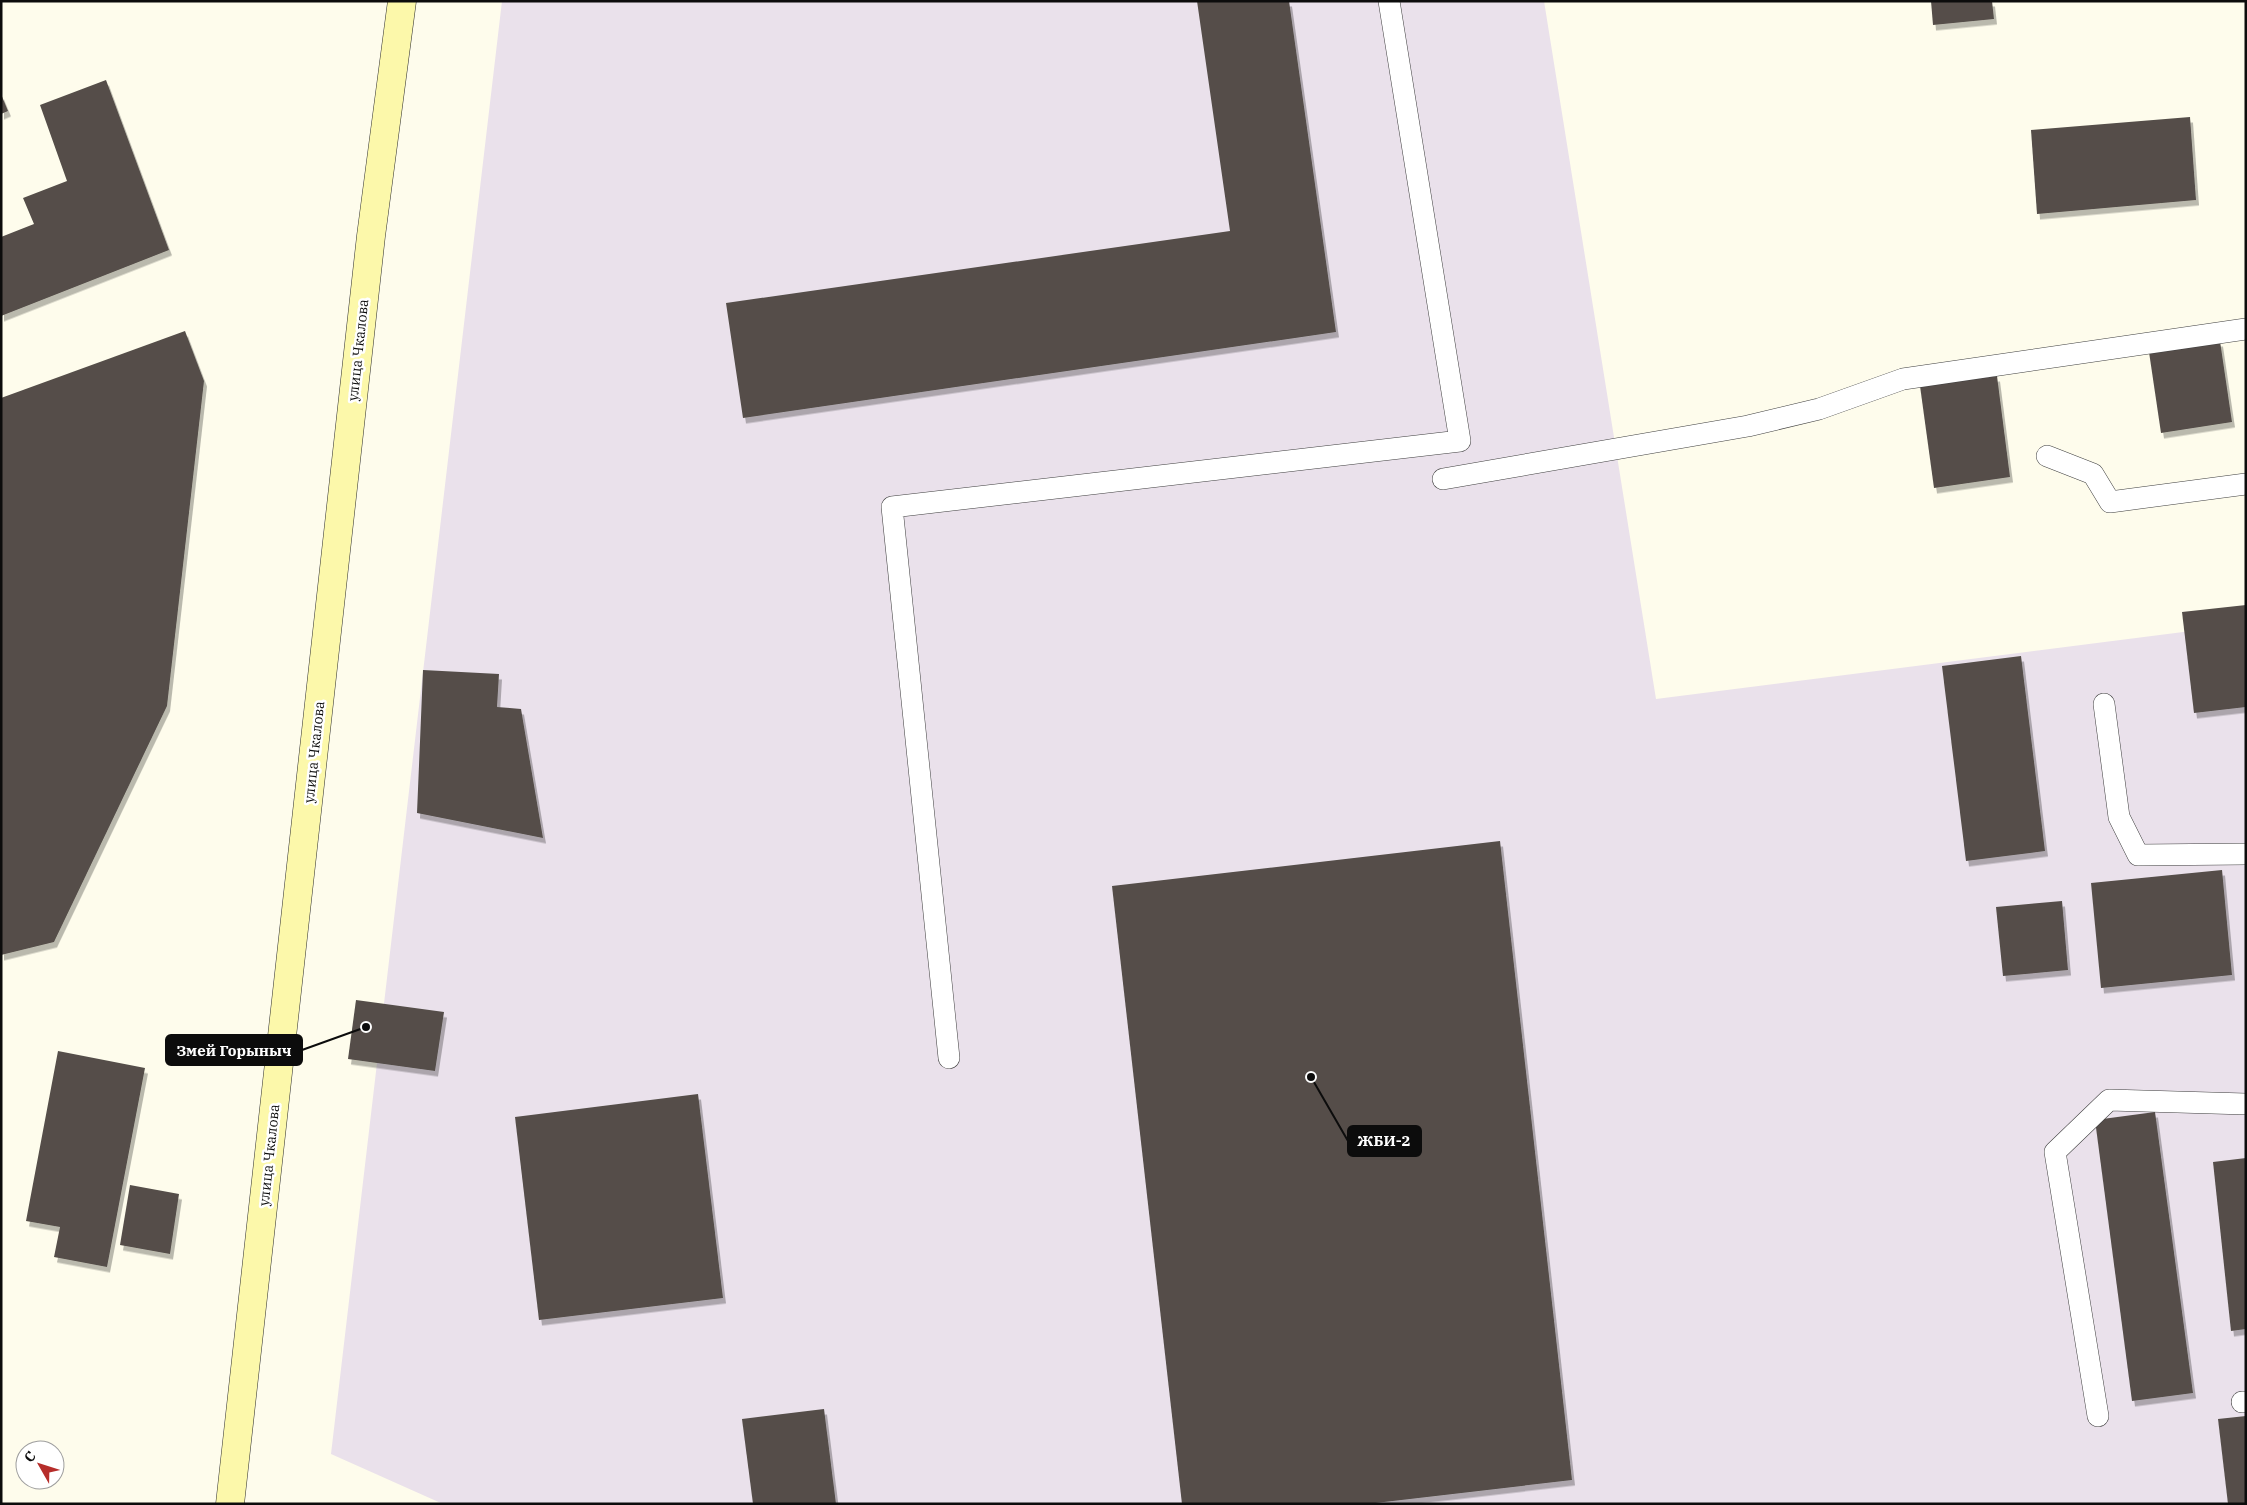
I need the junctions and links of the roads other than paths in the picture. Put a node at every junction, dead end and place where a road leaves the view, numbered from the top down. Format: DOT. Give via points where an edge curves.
graph roads {
  1 [pos="402,1"];
  2 [pos="1389,1"];
  3 [pos="2246,329"];
  4 [pos="2047,456"];
  5 [pos="1443,479"];
  6 [pos="2246,484"];
  7 [pos="2104,704"];
  8 [pos="2246,854"];
  9 [pos="949,1058"];
  10 [pos="2246,1104"];
  11 [pos="2098,1416"];
  12 [pos="230,1504"];
  1 -- 12 [label="street, улица Чкалова" via="371,236"];
  2 -- 9 [label="lane" via="1460,441 892,507"];
  3 -- 5 [label="lane" via="1903,379 1819,409 1748,426"];
  4 -- 6 [label="lane" via="2093,474 2110,502"];
  7 -- 8 [label="lane" via="2119,817 2138,854"];
  10 -- 11 [label="lane" via="2109,1100 2055,1152"];
}
